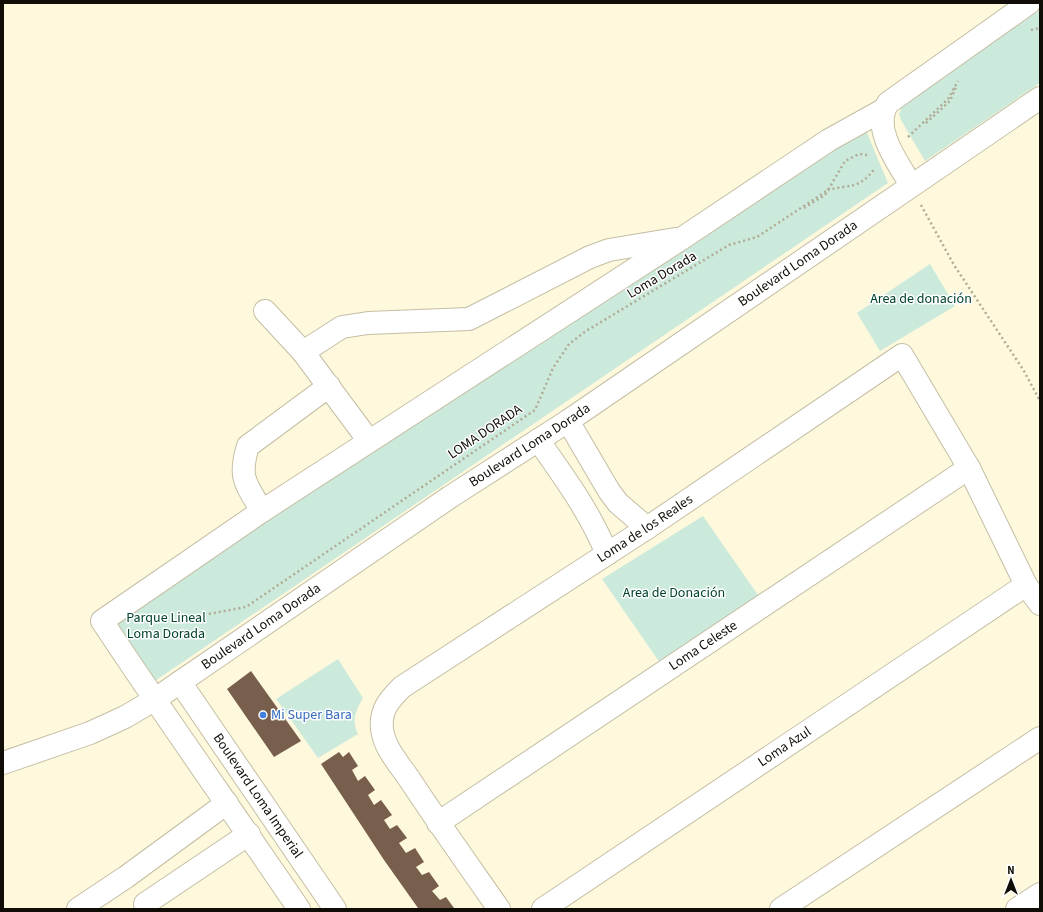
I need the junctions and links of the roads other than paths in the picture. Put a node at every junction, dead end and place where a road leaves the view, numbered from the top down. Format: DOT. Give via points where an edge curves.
graph roads {
  1 [pos="1029,3"];
  2 [pos="1040,98"];
  3 [pos="885,106"];
  4 [pos="911,185"];
  5 [pos="684,238"];
  6 [pos="265,311"];
  7 [pos="303,352"];
  8 [pos="329,386"];
  9 [pos="568,421"];
  10 [pos="538,440"];
  11 [pos="369,441"];
  12 [pos="969,468"];
  13 [pos="262,511"];
  14 [pos="647,528"];
  15 [pos="607,554"];
  16 [pos="1026,585"];
  17 [pos="1040,604"];
  18 [pos="180,682"];
  19 [pos="154,700"];
  20 [pos="1040,738"];
  21 [pos="3,763"];
  22 [pos="227,803"];
  23 [pos="438,823"];
  24 [pos="249,834"];
  25 [pos="126,877"];
  26 [pos="1040,894"];
  27 [pos="146,906"];
  28 [pos="78,909"];
  29 [pos="299,909"];
  30 [pos="335,909"];
  31 [pos="499,909"];
  32 [pos="543,909"];
  33 [pos="782,909"];
  34 [pos="1017,909"];
  1 -- 3 [label="street"];
  2 -- 4 [label="street, Boulevard Loma Dorada"];
  3 -- 4 [label="street" via="882,119 888,152"];
  3 -- 5 [label="street" via="829,140"];
  4 -- 9 [label="street, Boulevard Loma Dorada"];
  5 -- 7 [label="street" via="610,250 469,319 368,323 342,327"];
  5 -- 11 [label="street"];
  6 -- 7 [label="street"];
  7 -- 8 [label="street"];
  8 -- 11 [label="street"];
  8 -- 13 [label="street" via="248,446 243,460 243,479"];
  9 -- 10 [label="street, Boulevard Loma Dorada"];
  9 -- 14 [label="street" via="608,491"];
  10 -- 15 [label="street" via="584,507"];
  10 -- 18 [label="street, Boulevard Loma Dorada" via="450,497"];
  11 -- 13 [label="street"];
  12 -- 14 [label="street, Loma de los Reales" via="902,355"];
  12 -- 16 [label="street"];
  12 -- 23 [label="street, Loma Celeste"];
  13 -- 19 [label="street, Boulevard Loma Imperial" via="102,621"];
  14 -- 15 [label="street, Loma de los Reales"];
  15 -- 23 [label="street, Loma de los Reales" via="402,687 388,702 382,716 382,731 388,746"];
  16 -- 17 [label="street"];
  16 -- 32 [label="street, Loma Azul"];
  18 -- 19 [label="street, Boulevard Loma Dorada"];
  18 -- 30 [label="street, Boulevard Loma Imperial"];
  19 -- 21 [label="street, Boulevard Loma Dorada" via="90,733"];
  19 -- 22 [label="street, Boulevard Loma Imperial"];
  20 -- 33 [label="street"];
  22 -- 24 [label="street, Boulevard Loma Imperial"];
  22 -- 25 [label="street"];
  23 -- 31 [label="street"];
  24 -- 27 [label="street"];
  24 -- 29 [label="street, Boulevard Loma Imperial"];
  25 -- 27 [label="street"];
  25 -- 28 [label="street"];
  26 -- 34 [label="street"];
}
